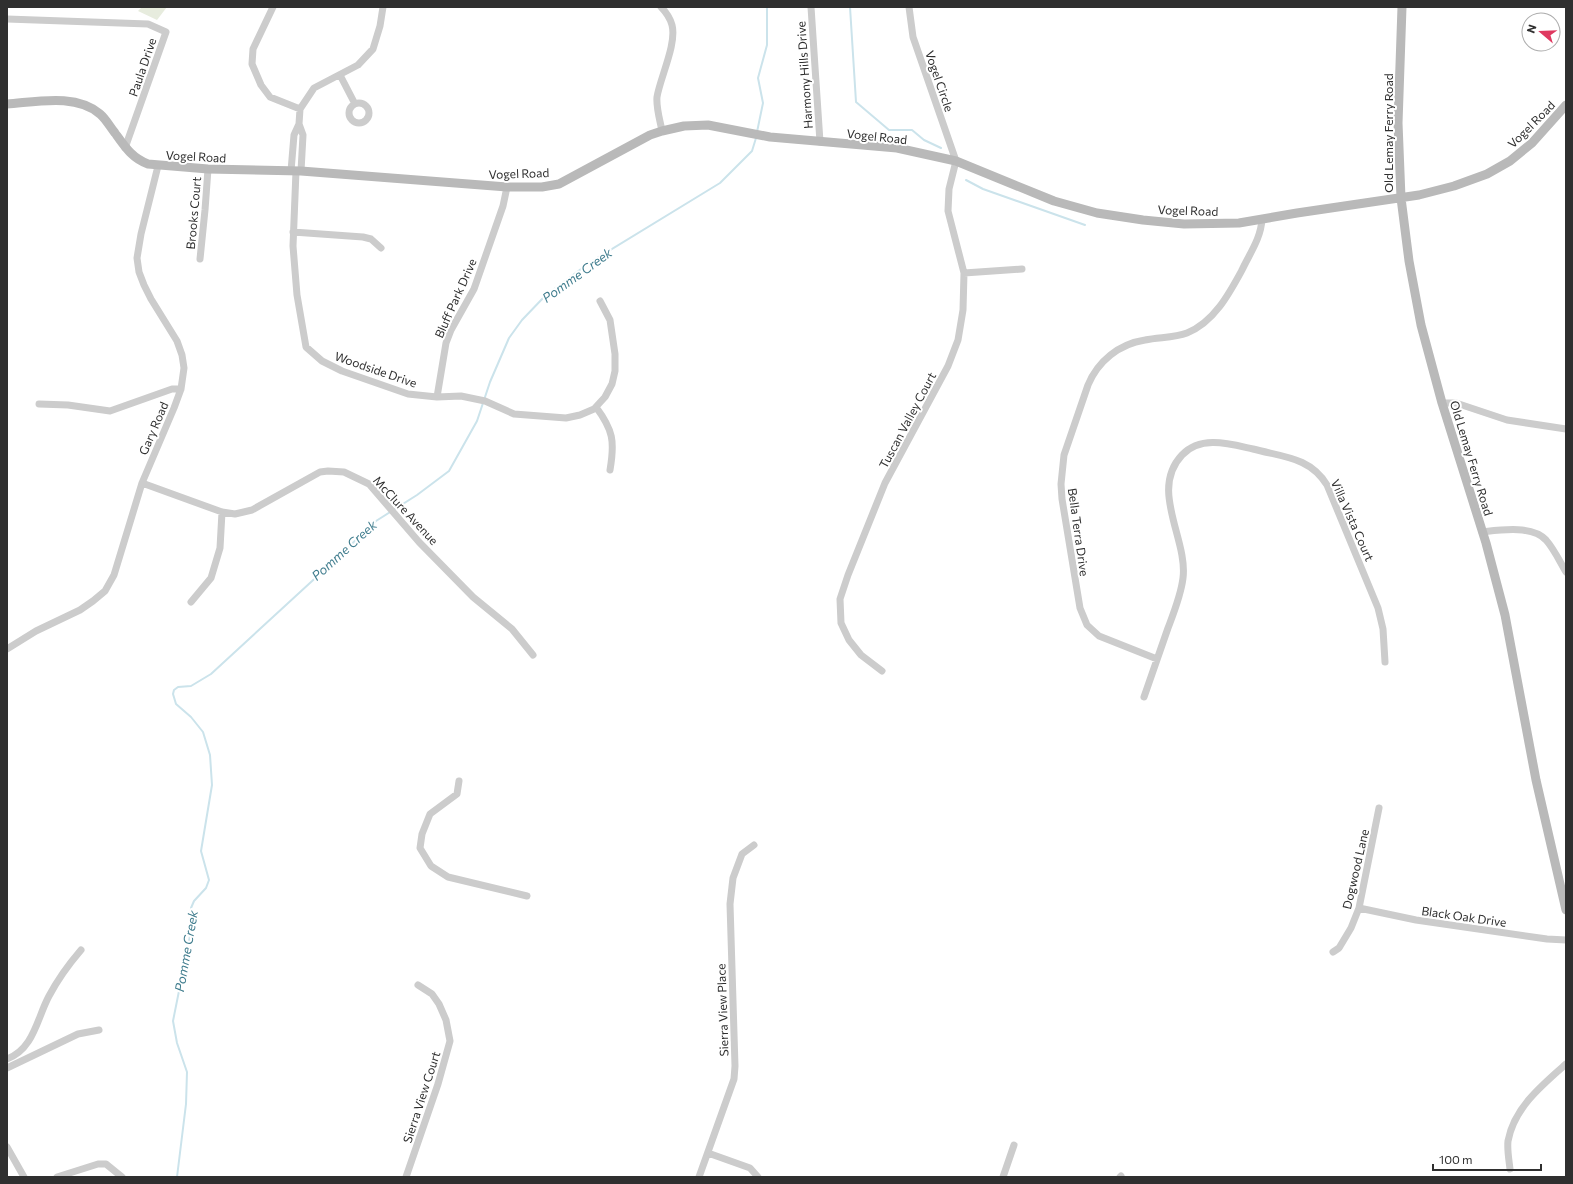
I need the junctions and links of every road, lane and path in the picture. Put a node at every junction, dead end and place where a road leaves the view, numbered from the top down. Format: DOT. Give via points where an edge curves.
graph roads {
  1 [pos="273,7"];
  2 [pos="383,7"];
  3 [pos="661,7"];
  4 [pos="811,7"];
  5 [pos="909,7"];
  6 [pos="1402,7"];
  7 [pos="7,19"];
  8 [pos="340,75"];
  9 [pos="7,104"];
  10 [pos="354,104"];
  11 [pos="1566,105"];
  12 [pos="300,108"];
  13 [pos="662,131"];
  14 [pos="820,142"];
  15 [pos="125,148"];
  16 [pos="956,161"];
  17 [pos="158,166"];
  18 [pos="208,169"];
  19 [pos="296,171"];
  20 [pos="507,188"];
  21 [pos="1401,198"];
  22 [pos="1262,219"];
  23 [pos="293,232"];
  24 [pos="381,248"];
  25 [pos="200,259"];
  26 [pos="1022,269"];
  27 [pos="964,273"];
  28 [pos="600,301"];
  29 [pos="181,389"];
  30 [pos="437,397"];
  31 [pos="1442,403"];
  32 [pos="39,404"];
  33 [pos="596,407"];
  34 [pos="1566,429"];
  35 [pos="610,470"];
  36 [pos="142,483"];
  37 [pos="222,512"];
  38 [pos="1482,532"];
  39 [pos="1566,572"];
  40 [pos="191,602"];
  41 [pos="7,649"];
  42 [pos="533,656"];
  43 [pos="1157,659"];
  44 [pos="1385,662"];
  45 [pos="882,671"];
  46 [pos="1144,697"];
  47 [pos="459,781"];
  48 [pos="1379,808"];
  49 [pos="754,845"];
  50 [pos="527,896"];
  51 [pos="1359,908"];
  52 [pos="1566,910"];
  53 [pos="1566,940"];
  54 [pos="81,950"];
  55 [pos="1333,952"];
  56 [pos="418,985"];
  57 [pos="99,1030"];
  58 [pos="7,1059"];
  59 [pos="1566,1064"];
  60 [pos="7,1068"];
  61 [pos="1014,1145"];
  62 [pos="7,1147"];
  63 [pos="708,1153"];
  64 [pos="1510,1169"];
  65 [pos="24,1177"];
  66 [pos="57,1177"];
  67 [pos="122,1177"];
  68 [pos="406,1177"];
  69 [pos="699,1177"];
  70 [pos="758,1177"];
  71 [pos="1003,1177"];
  1 -- 12 [label="street" via="253,49 252,64 261,85 270,97"];
  2 -- 8 [label="street" via="373,49 358,64"];
  3 -- 13 [label="street" via="673,27 672,43 657,98"];
  4 -- 14 [label="street, Harmony Hills Drive"];
  5 -- 16 [label="street, Vogel Circle" via="913,37"];
  6 -- 21 [label="street, Old Lemay Ferry Road" via="1398,123"];
  7 -- 15 [label="street, Paula Drive" via="148,24 166,32"];
  8 -- 10 [label="street"];
  8 -- 12 [label="street" via="314,88"];
  9 -- 15 [label="street, Vogel Road" via="61,101 83,105 101,115"];
  11 -- 21 [label="street, Vogel Road" via="1532,143 1510,161 1487,174 1419,196"];
  12 -- 19 [label="street, Woodside Drive" via="299,124 294,135"];
  13 -- 14 [label="street, Vogel Road" via="694,125"];
  13 -- 20 [label="street, Vogel Road" via="559,184"];
  14 -- 16 [label="street, Vogel Road" via="897,148"];
  15 -- 17 [label="street, Vogel Road" via="140,161"];
  16 -- 22 [label="street, Vogel Road" via="1054,201 1097,213 1184,224 1239,223"];
  16 -- 27 [label="street, Tuscan Valley Court" via="949,189 948,211"];
  17 -- 18 [label="street, Vogel Road"];
  17 -- 29 [label="street, Gary Road" via="137,258 144,285 177,341 182,355 184,368"];
  18 -- 19 [label="street, Vogel Road"];
  18 -- 25 [label="street, Brooks Court"];
  19 -- 20 [label="street, Vogel Road"];
  19 -- 23 [label="street, Woodside Drive"];
  20 -- 30 [label="street, Bluff Park Drive" via="474,289 446,343"];
  21 -- 22 [label="street, Vogel Road"];
  21 -- 31 [label="street, Old Lemay Ferry Road" via="1420,325"];
  22 -- 43 [label="street, Bella Terra Drive" via="1257,240 1228,295 1204,322 1187,333 1125,346 1113,352 1092,374 1064,455 1062,499 1083,617 1099,636"];
  23 -- 24 [label="street" via="363,236"];
  23 -- 30 [label="street, Woodside Drive" via="297,295 306,347 322,361 342,371 408,394"];
  26 -- 27 [label="street"];
  27 -- 45 [label="street, Tuscan Valley Court" via="963,310 958,340 948,366 885,483 840,599 841,623 849,640 862,655"];
  28 -- 33 [label="street, Woodside Drive" via="610,320 615,371 612,384"];
  29 -- 32 [label="street" via="172,389 110,411"];
  29 -- 36 [label="street, Gary Road"];
  30 -- 33 [label="street, Woodside Drive" via="461,396 485,401 514,414 566,418 580,415"];
  31 -- 34 [label="street" via="1456,404 1507,420"];
  31 -- 38 [label="street, Old Lemay Ferry Road"];
  33 -- 35 [label="street" via="611,434"];
  36 -- 37 [label="street, McClure Avenue"];
  36 -- 41 [label="street, Gary Road" via="114,575 105,591 80,610 36,631"];
  37 -- 40 [label="street" via="220,548 211,578"];
  37 -- 42 [label="street, McClure Avenue" via="235,514 252,510 320,472 344,472 357,478 369,484 473,598 512,630"];
  38 -- 39 [label="street" via="1506,529 1541,536"];
  38 -- 52 [label="street, Old Lemay Ferry Road" via="1505,615 1536,780"];
  43 -- 44 [label="street, Villa Vista Court" via="1177,602 1184,572 1170,501 1170,477 1178,459 1184,453 1199,445 1215,442 1300,462 1308,465 1322,478 1378,608 1383,629"];
  43 -- 46 [label="street, Villa Vista Court"];
  47 -- 50 [label="street" via="457,794 430,814 422,834 420,848 431,866 448,877"];
  48 -- 51 [label="street, Dogwood Lane"];
  49 -- 63 [label="street, Sierra View Place" via="742,854 733,878 730,904 734,1079"];
  51 -- 53 [label="street, Black Oak Drive" via="1416,920"];
  51 -- 55 [label="street, Dogwood Lane" via="1339,948"];
  54 -- 58 [label="street" via="49,995 28,1044"];
  56 -- 68 [label="street, Sierra View Court" via="432,994 439,1004 446,1020 450,1041"];
  57 -- 60 [label="street" via="78,1034"];
  59 -- 64 [label="street" via="1518,1114 1508,1143"];
  61 -- 71 [label="street"];
  62 -- 65 [label="street"];
  63 -- 69 [label="street, Sierra View Place"];
  63 -- 70 [label="street" via="750,1168"];
  66 -- 67 [label="street" via="98,1164 106,1164"];
}
